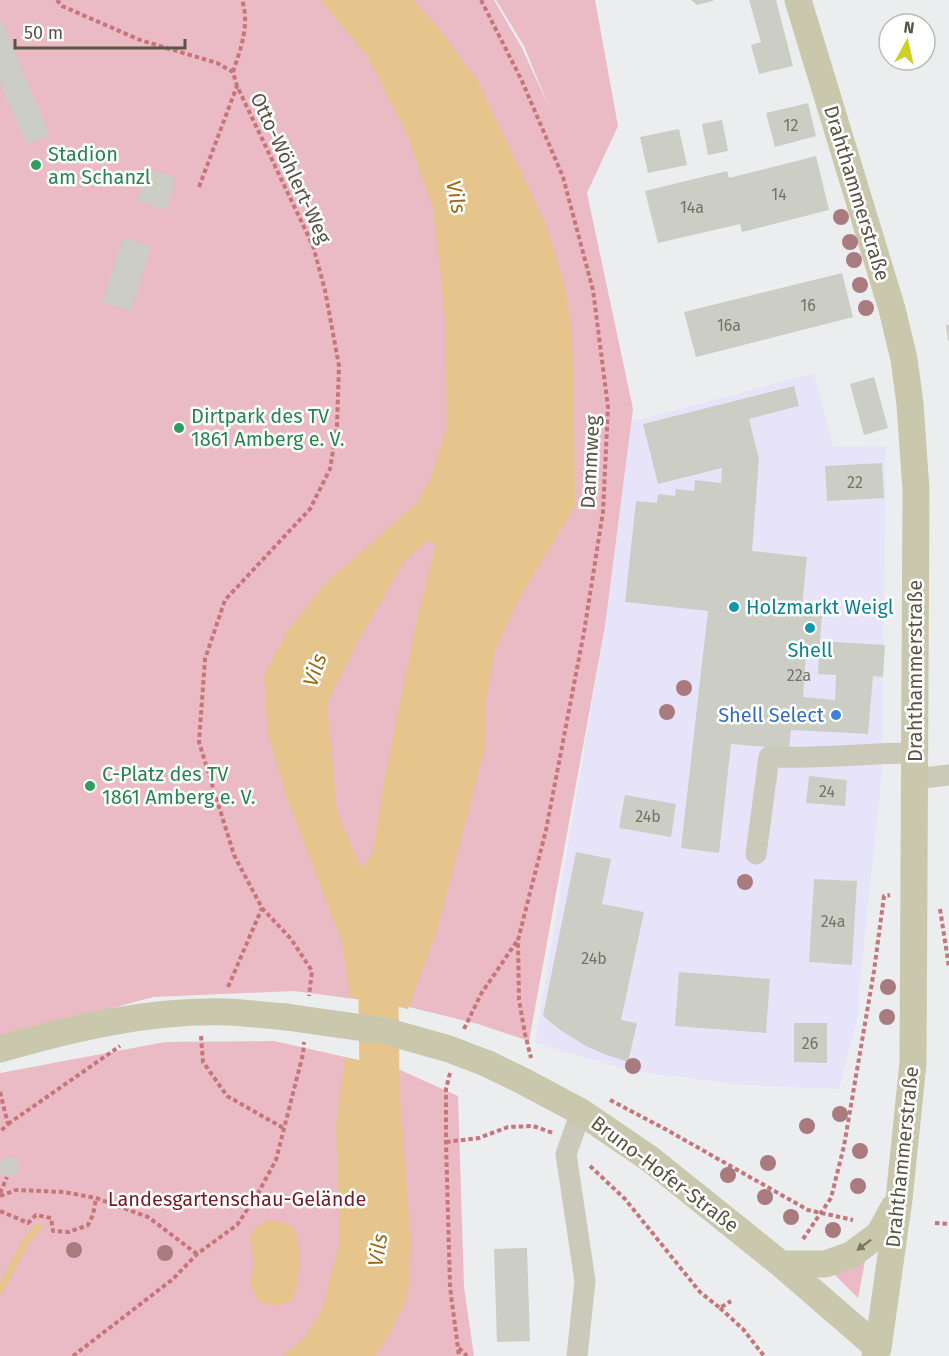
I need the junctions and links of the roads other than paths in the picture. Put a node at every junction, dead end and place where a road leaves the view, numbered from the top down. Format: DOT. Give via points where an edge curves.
graph roads {
  1 [pos="798,0"];
  2 [pos="915,766"];
  3 [pos="949,776"];
  4 [pos="756,854"];
  5 [pos="0,1049"];
  6 [pos="581,1112"];
  7 [pos="899,1199"];
  8 [pos="781,1264"];
  9 [pos="879,1353"];
  10 [pos="577,1356"];
  1 -- 2 [label="main road, Drahthammerstraße" via="904,359 916,490"];
  2 -- 3 [label="street"];
  2 -- 4 [label="street" via="874,753 769,756"];
  2 -- 7 [label="main road, Drahthammerstraße" via="913,1063"];
  5 -- 6 [label="main road, Bruno-Hofer-Straße, bridge" via="67,1030 154,1016 224,1012 286,1017 385,1031 449,1049 488,1064"];
  6 -- 8 [label="main road, Bruno-Hofer-Straße" via="650,1159"];
  6 -- 10 [label="street" via="566,1154 585,1281"];
  7 -- 8 [label="main road, one-way" via="879,1234 851,1255 825,1264"];
  7 -- 9 [label="main road, Drahthammerstraße"];
  8 -- 9 [label="main road, Bruno-Hofer-Straße"];
}
